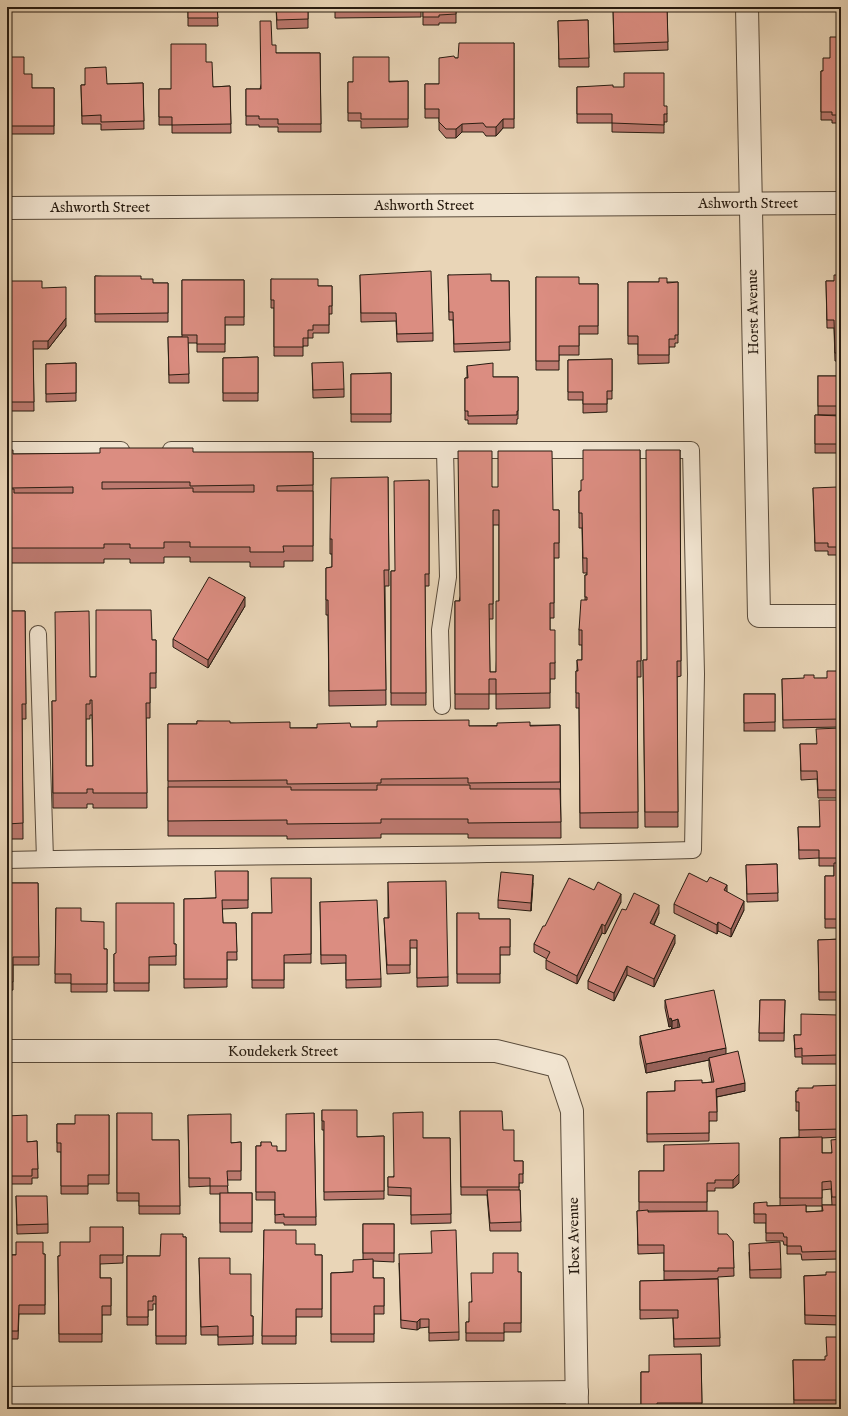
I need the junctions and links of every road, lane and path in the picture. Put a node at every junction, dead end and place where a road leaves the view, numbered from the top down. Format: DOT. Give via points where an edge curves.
graph roads {
  1 [pos="747,7"];
  2 [pos="841,202"];
  3 [pos="751,203"];
  4 [pos="7,208"];
  5 [pos="7,450"];
  6 [pos="135,450"];
  7 [pos="159,450"];
  8 [pos="445,450"];
  9 [pos="841,616"];
  10 [pos="38,634"];
  11 [pos="442,706"];
  12 [pos="45,859"];
  13 [pos="7,860"];
  14 [pos="7,1051"];
  15 [pos="557,1066"];
  16 [pos="7,1398"];
  17 [pos="577,1401"];
  1 -- 3 [label="street, Horst Avenue"];
  2 -- 3 [label="street, Ashworth Street"];
  3 -- 4 [label="street, Ashworth Street"];
  3 -- 9 [label="street, Horst Avenue" via="759,616"];
  5 -- 6 [label="lane"];
  7 -- 8 [label="lane"];
  8 -- 11 [label="lane" via="448,577 440,630"];
  8 -- 12 [label="lane" via="691,450 696,674 693,850 453,856"];
  10 -- 12 [label="lane"];
  12 -- 13 [label="lane"];
  14 -- 15 [label="street, Koudekerk Street" via="496,1051"];
  15 -- 17 [label="street, Ibex Avenue" via="572,1111"];
  16 -- 17 [label="street"];
}
